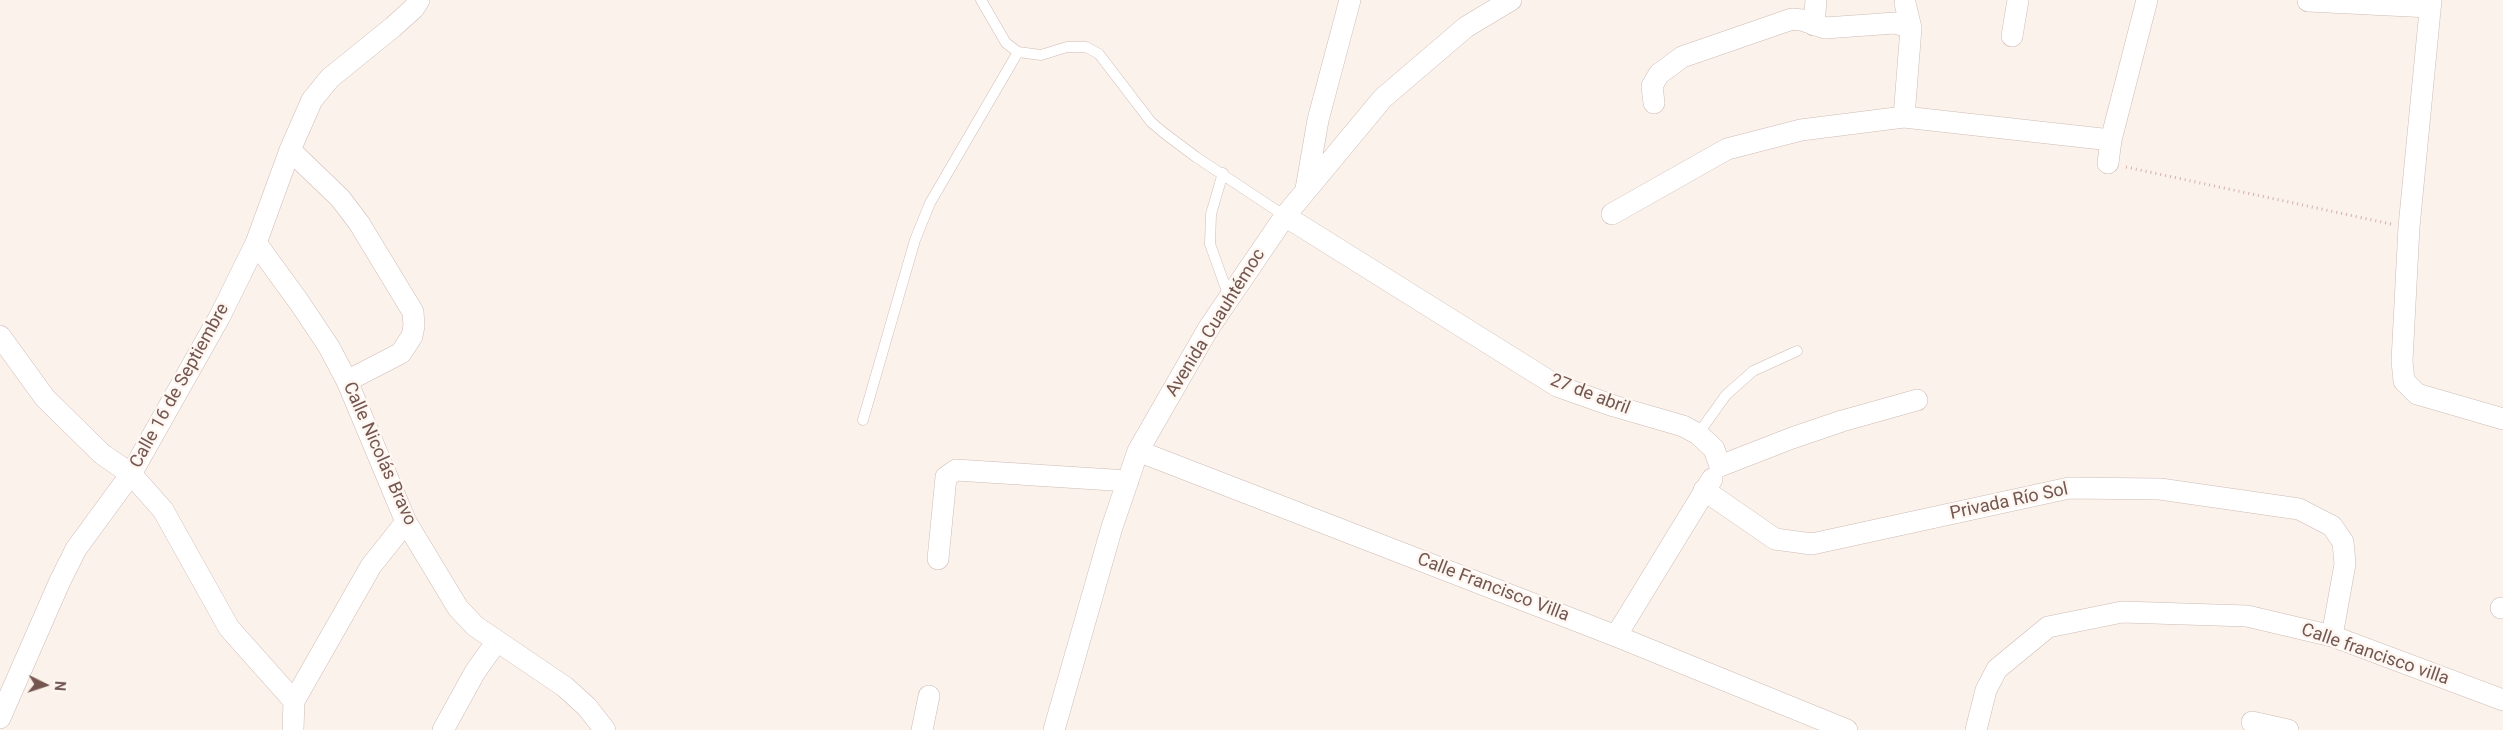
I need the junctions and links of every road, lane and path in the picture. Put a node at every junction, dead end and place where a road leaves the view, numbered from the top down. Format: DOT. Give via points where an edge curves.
graph roads {
  1 [pos="419,0"];
  2 [pos="981,0"];
  3 [pos="1350,0"];
  4 [pos="1511,0"];
  5 [pos="1816,0"];
  6 [pos="2018,0"];
  7 [pos="2147,0"];
  8 [pos="2308,1"];
  9 [pos="1905,3"];
  10 [pos="2431,4"];
  11 [pos="1814,25"];
  12 [pos="1911,28"];
  13 [pos="2012,36"];
  14 [pos="1018,52"];
  15 [pos="1654,103"];
  16 [pos="1904,117"];
  17 [pos="2111,140"];
  18 [pos="290,150"];
  19 [pos="2108,163"];
  20 [pos="1223,173"];
  21 [pos="1306,189"];
  22 [pos="1612,214"];
  23 [pos="1285,216"];
  24 [pos="2409,227"];
  25 [pos="256,242"];
  26 [pos="1230,298"];
  27 [pos="0,336"];
  28 [pos="1797,351"];
  29 [pos="347,381"];
  30 [pos="1917,400"];
  31 [pos="2503,419"];
  32 [pos="863,420"];
  33 [pos="1698,434"];
  34 [pos="1138,451"];
  35 [pos="1720,466"];
  36 [pos="131,474"];
  37 [pos="1128,481"];
  38 [pos="1704,490"];
  39 [pos="406,522"];
  40 [pos="938,559"];
  41 [pos="1616,636"];
  42 [pos="2332,636"];
  43 [pos="497,641"];
  44 [pos="929,696"];
  45 [pos="294,700"];
  46 [pos="2503,700"];
  47 [pos="0,718"];
  48 [pos="2252,722"];
  49 [pos="293,730"];
  50 [pos="443,730"];
  51 [pos="605,730"];
  52 [pos="922,730"];
  53 [pos="1054,730"];
  54 [pos="1847,730"];
  55 [pos="1976,730"];
  56 [pos="2288,730"];
  1 -- 18 [label="street, Calle 16 de Septiembre" via="407,14 330,78 312,100"];
  2 -- 14 [label="lane" via="1006,43"];
  3 -- 21 [label="street" via="1318,120"];
  4 -- 21 [label="street, Avenida Cuauhtémoc" via="1466,27 1383,98"];
  5 -- 11 [label="street"];
  6 -- 13 [label="street"];
  7 -- 17 [label="street"];
  8 -- 10 [label="street"];
  9 -- 12 [label="street"];
  10 -- 24 [label="street"];
  11 -- 12 [label="street" via="1825,28 1895,23"];
  11 -- 15 [label="street" via="1792,19 1682,57 1659,74 1652,86"];
  12 -- 16 [label="street"];
  14 -- 20 [label="lane" via="1041,55 1067,46 1086,47 1099,54 1152,122 1196,157"];
  14 -- 32 [label="lane" via="930,203 915,240"];
  16 -- 17 [label="street"];
  16 -- 22 [label="street" via="1801,130 1727,149"];
  17 -- 19 [label="street"];
  18 -- 25 [label="street, Calle 16 de Septiembre"];
  18 -- 29 [label="street" via="340,198 359,222 412,312 412,336 401,353"];
  19 -- 24 [label="path"];
  20 -- 23 [label="lane"];
  20 -- 26 [label="lane" via="1211,214 1210,244"];
  21 -- 23 [label="street, Avenida Cuauhtémoc"];
  23 -- 26 [label="street, Avenida Cuauhtémoc"];
  23 -- 33 [label="street, 27 de abril" via="1557,386 1683,426"];
  24 -- 31 [label="street" via="2402,361 2404,381 2417,394"];
  25 -- 29 [label="street, Calle Nicolás Bravo" via="329,347"];
  25 -- 36 [label="street, Calle 16 de Septiembre" via="220,316"];
  26 -- 34 [label="street, Avenida Cuauhtémoc" via="1208,329"];
  27 -- 36 [label="street" via="45,398 102,454"];
  28 -- 33 [label="lane" via="1753,371 1726,394"];
  29 -- 39 [label="street, Calle Nicolás Bravo"];
  30 -- 35 [label="street" via="1800,435"];
  33 -- 35 [label="street, 27 de abril" via="1714,449"];
  34 -- 37 [label="street, Avenida Cuauhtémoc"];
  34 -- 41 [label="street, Calle Francisco Villa"];
  35 -- 38 [label="street"];
  36 -- 45 [label="street" via="163,510 229,628"];
  36 -- 47 [label="street, Calle 16 de Septiembre" via="76,549"];
  37 -- 40 [label="street" via="956,470 946,477"];
  37 -- 53 [label="street, Avenida Cuauhtémoc"];
  38 -- 41 [label="street"];
  38 -- 42 [label="street, Privada Río Sol" via="1775,539 1812,544 2069,488 2160,490 2299,509 2332,526 2343,542 2344,564"];
  39 -- 43 [label="street, Calle Nicolás Bravo" via="458,608 475,626"];
  39 -- 45 [label="street" via="371,566"];
  41 -- 54 [label="street, Calle Francisco Villa"];
  42 -- 46 [label="street, Calle francisco villa"];
  42 -- 55 [label="street, Calle francisco villa" via="2247,616 2122,612 2048,626 1997,669 1986,690"];
  43 -- 50 [label="street" via="475,672"];
  43 -- 51 [label="street, Calle Nicolás Bravo" via="565,687"];
  44 -- 52 [label="street"];
  45 -- 49 [label="street"];
  48 -- 56 [label="street"];
}
